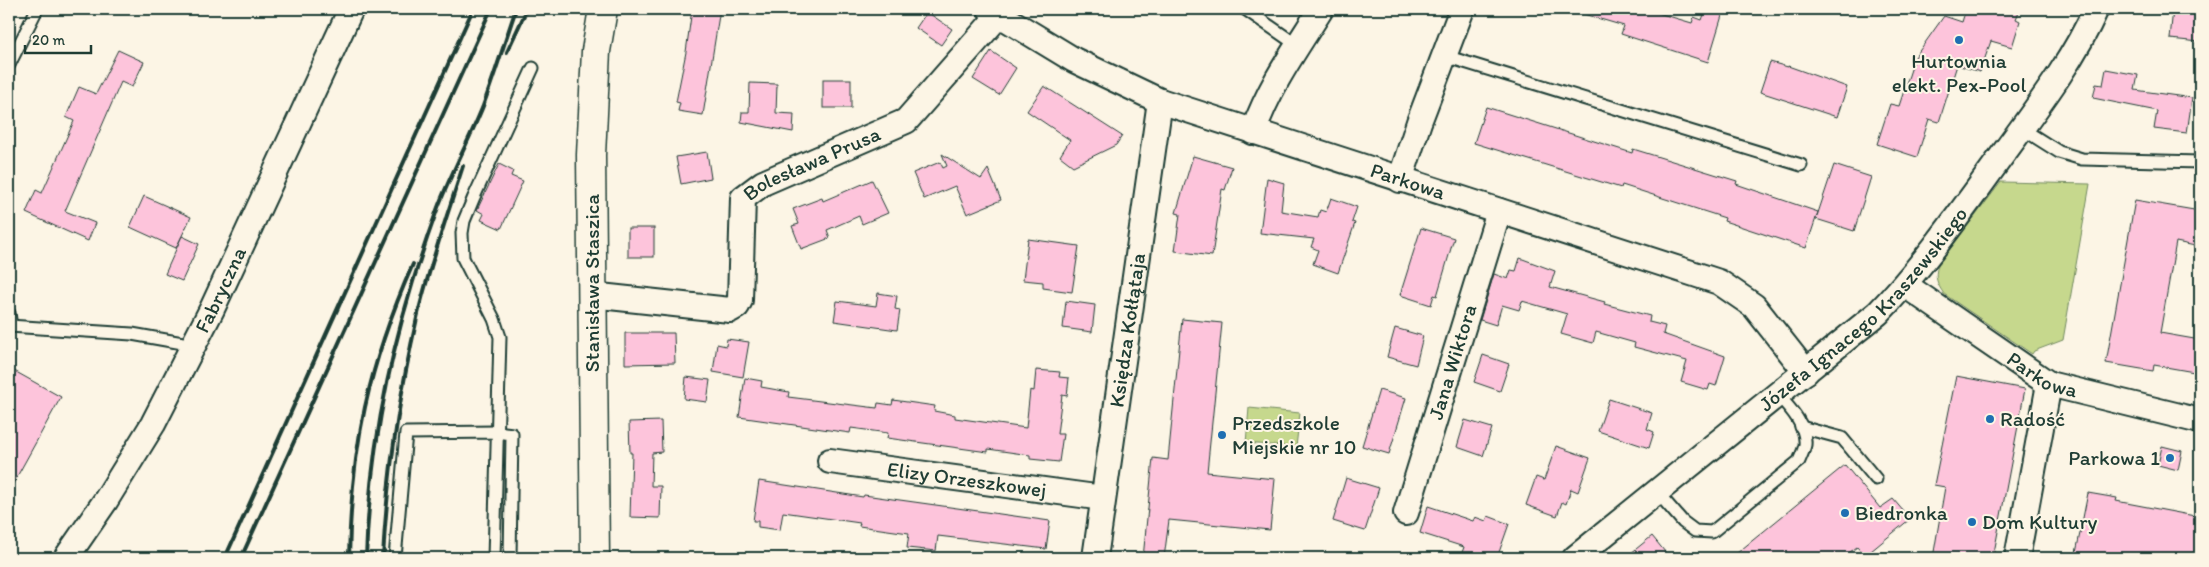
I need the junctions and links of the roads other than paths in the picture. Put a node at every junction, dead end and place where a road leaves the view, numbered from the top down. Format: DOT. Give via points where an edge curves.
graph roads {
  1 [pos="351,9"];
  2 [pos="603,9"];
  3 [pos="1245,9"];
  4 [pos="1321,9"];
  5 [pos="1462,9"];
  6 [pos="2096,9"];
  7 [pos="36,11"];
  8 [pos="998,11"];
  9 [pos="1297,45"];
  10 [pos="1445,56"];
  11 [pos="9,65"];
  12 [pos="534,68"];
  13 [pos="1160,101"];
  14 [pos="2021,128"];
  15 [pos="1253,132"];
  16 [pos="2200,162"];
  17 [pos="1801,166"];
  18 [pos="1400,180"];
  19 [pos="1499,211"];
  20 [pos="1905,284"];
  21 [pos="591,295"];
  22 [pos="9,313"];
  23 [pos="10,326"];
  24 [pos="194,345"];
  25 [pos="1806,372"];
  26 [pos="2049,384"];
  27 [pos="1778,395"];
  28 [pos="2200,421"];
  29 [pos="1801,427"];
  30 [pos="497,432"];
  31 [pos="830,462"];
  32 [pos="1876,479"];
  33 [pos="1657,492"];
  34 [pos="1103,498"];
  35 [pos="1406,513"];
  36 [pos="66,558"];
  37 [pos="395,558"];
  38 [pos="494,558"];
  39 [pos="510,558"];
  40 [pos="595,558"];
  41 [pos="1095,558"];
  42 [pos="1575,558"];
  43 [pos="2017,558"];
  1 -- 24 [label="street, Fabryczna"];
  2 -- 21 [label="street, Stanisława Staszica" via="593,87"];
  3 -- 9 [label="lane"];
  4 -- 9 [label="street"];
  5 -- 10 [label="street"];
  6 -- 14 [label="street, Józefa Ignacego Kraszewskiego" via="2074,50"];
  7 -- 11 [label="lane"];
  8 -- 13 [label="street, Parkowa" via="1074,60"];
  8 -- 21 [label="street, Bolesława Prusa" via="906,121 763,183 743,198 740,300 737,306 730,310"];
  9 -- 15 [label="street" via="1265,100"];
  10 -- 17 [label="lane"];
  10 -- 18 [label="street"];
  12 -- 30 [label="lane" via="474,197 462,234 463,258 500,337"];
  13 -- 15 [label="street, Parkowa"];
  13 -- 34 [label="street, Księdza Kołłątaja"];
  14 -- 16 [label="lane" via="2060,152 2082,159"];
  14 -- 20 [label="street, Józefa Ignacego Kraszewskiego"];
  15 -- 18 [label="street, Parkowa"];
  18 -- 19 [label="street, Parkowa"];
  19 -- 25 [label="street, Parkowa" via="1719,282 1754,306"];
  19 -- 35 [label="street, Jana Wiktora"];
  20 -- 25 [label="street, Józefa Ignacego Kraszewskiego" via="1878,313"];
  20 -- 26 [label="street, Parkowa"];
  21 -- 40 [label="street, Stanisława Staszica"];
  22 -- 23 [label="lane"];
  23 -- 24 [label="lane" via="132,334"];
  24 -- 36 [label="street, Fabryczna" via="153,424"];
  25 -- 27 [label="street, Józefa Ignacego Kraszewskiego"];
  26 -- 28 [label="street, Parkowa"];
  26 -- 43 [label="street"];
  27 -- 29 [label="lane"];
  27 -- 33 [label="street, Józefa Ignacego Kraszewskiego"];
  29 -- 32 [label="lane" via="1842,438"];
  29 -- 33 [label="lane" via="1805,444 1799,460 1712,532 1695,531"];
  30 -- 37 [label="lane" via="406,433"];
  30 -- 38 [label="lane"];
  30 -- 39 [label="lane" via="512,434"];
  31 -- 34 [label="street, Elizy Orzeszkowej"];
  33 -- 42 [label="street, Józefa Ignacego Kraszewskiego"];
  34 -- 41 [label="street, Księdza Kołłątaja"];
}
